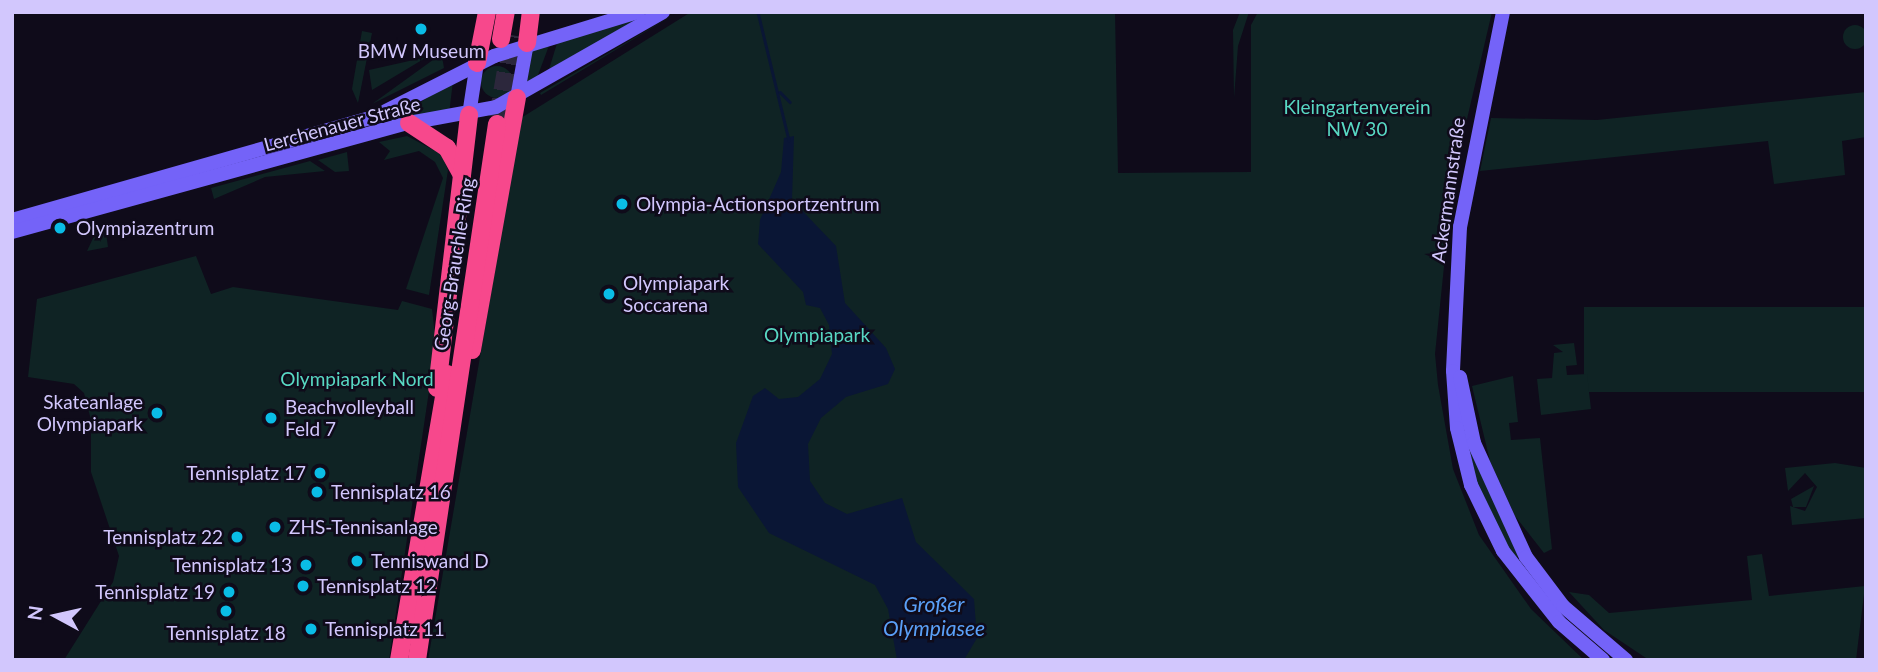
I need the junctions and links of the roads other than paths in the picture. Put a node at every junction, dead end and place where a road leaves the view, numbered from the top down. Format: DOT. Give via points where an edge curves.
graph roads {
  1 [pos="487,12"];
  2 [pos="506,12"];
  3 [pos="516,12"];
  4 [pos="531,12"];
  5 [pos="638,12"];
  6 [pos="663,12"];
  7 [pos="1503,12"];
  8 [pos="1511,12"];
  9 [pos="1497,39"];
  10 [pos="509,43"];
  11 [pos="476,71"];
  12 [pos="518,93"];
  13 [pos="469,115"];
  14 [pos="493,119"];
  15 [pos="409,123"];
  16 [pos="462,175"];
  17 [pos="12,220"];
  18 [pos="12,232"];
  19 [pos="1455,348"];
  20 [pos="445,420"];
  21 [pos="399,660"];
  22 [pos="417,660"];
  23 [pos="1603,660"];
  24 [pos="1626,660"];
  1 -- 11 [label="highway"];
  2 -- 10 [label="highway"];
  3 -- 10 [label="highway"];
  4 -- 10 [label="highway"];
  5 -- 10 [label="main road, Lerchenauer Straße"];
  6 -- 12 [label="main road, Lerchenauer Straße"];
  7 -- 9 [label="main road, Ackermannstraße"];
  8 -- 9 [label="main road, Ackermannstraße"];
  9 -- 19 [label="main road, Ackermannstraße" via="1464,189"];
  10 -- 11 [label="main road, Lerchenauer Straße"];
  10 -- 12 [label="main road"];
  10 -- 12 [label="main road"];
  11 -- 13 [label="main road"];
  11 -- 14 [label="main road"];
  11 -- 17 [label="main road, Lerchenauer Straße" via="374,117"];
  12 -- 14 [label="main road, Lerchenauer Straße"];
  12 -- 20 [label="highway"];
  13 -- 14 [label="main road, Lerchenauer Straße"];
  13 -- 15 [label="main road, Lerchenauer Straße"];
  13 -- 16 [label="highway"];
  14 -- 20 [label="highway, Georg-Brauchle-Ring"];
  15 -- 16 [label="highway" via="447,148"];
  15 -- 18 [label="main road, Lerchenauer Straße"];
  16 -- 20 [label="highway"];
  19 -- 23 [label="main road, Ackermannstraße" via="1457,428 1479,506 1520,576"];
  19 -- 24 [label="main road, Ackermannstraße" via="1474,443 1512,533 1563,606"];
  20 -- 21 [label="highway, Georg-Brauchle-Ring"];
  20 -- 22 [label="highway, Georg-Brauchle-Ring"];
}
